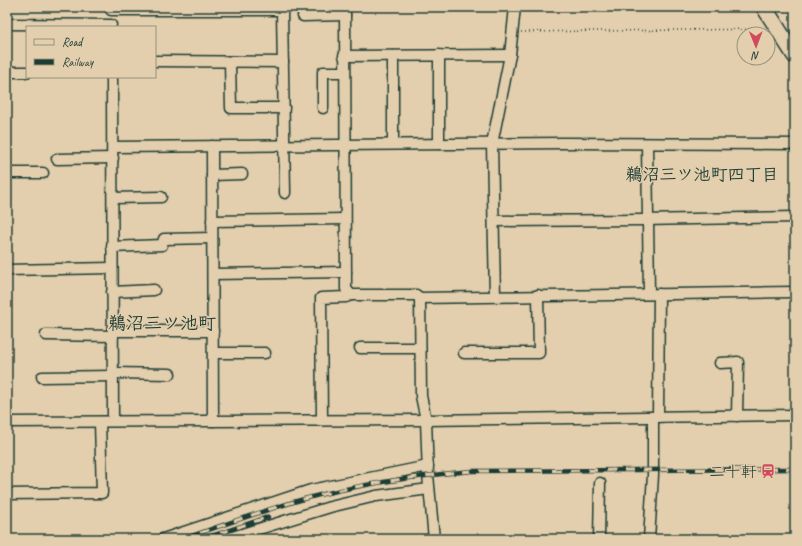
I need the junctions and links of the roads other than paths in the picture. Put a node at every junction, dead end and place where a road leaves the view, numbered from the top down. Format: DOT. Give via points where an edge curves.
graph roads {
  1 [pos="515,7"];
  2 [pos="764,7"];
  3 [pos="111,9"];
  4 [pos="345,11"];
  5 [pos="304,16"];
  6 [pos="7,24"];
  7 [pos="111,26"];
  8 [pos="439,55"];
  9 [pos="510,55"];
  10 [pos="344,56"];
  11 [pos="393,56"];
  12 [pos="795,56"];
  13 [pos="156,61"];
  14 [pos="230,62"];
  15 [pos="283,62"];
  16 [pos="7,72"];
  17 [pos="26,72"];
  18 [pos="344,72"];
  19 [pos="112,78"];
  20 [pos="284,108"];
  21 [pos="323,108"];
  22 [pos="345,144"];
  23 [pos="393,144"];
  24 [pos="439,144"];
  25 [pos="492,144"];
  26 [pos="647,144"];
  27 [pos="795,144"];
  28 [pos="284,145"];
  29 [pos="212,146"];
  30 [pos="113,153"];
  31 [pos="56,159"];
  32 [pos="7,173"];
  33 [pos="43,173"];
  34 [pos="242,174"];
  35 [pos="212,175"];
  36 [pos="285,193"];
  37 [pos="161,197"];
  38 [pos="112,198"];
  39 [pos="795,217"];
  40 [pos="346,219"];
  41 [pos="648,220"];
  42 [pos="494,221"];
  43 [pos="212,222"];
  44 [pos="212,238"];
  45 [pos="112,247"];
  46 [pos="112,268"];
  47 [pos="7,270"];
  48 [pos="346,272"];
  49 [pos="212,274"];
  50 [pos="154,290"];
  51 [pos="112,292"];
  52 [pos="795,292"];
  53 [pos="654,294"];
  54 [pos="351,295"];
  55 [pos="538,295"];
  56 [pos="495,296"];
  57 [pos="420,298"];
  58 [pos="213,331"];
  59 [pos="113,333"];
  60 [pos="46,335"];
  61 [pos="360,348"];
  62 [pos="420,348"];
  63 [pos="213,353"];
  64 [pos="266,353"];
  65 [pos="464,353"];
  66 [pos="720,363"];
  67 [pos="170,374"];
  68 [pos="113,375"];
  69 [pos="42,377"];
  70 [pos="795,415"];
  71 [pos="737,416"];
  72 [pos="656,417"];
  73 [pos="322,420"];
  74 [pos="426,420"];
  75 [pos="213,421"];
  76 [pos="7,422"];
  77 [pos="100,422"];
  78 [pos="114,422"];
  79 [pos="428,466"];
  80 [pos="600,483"];
  81 [pos="429,489"];
  82 [pos="7,494"];
  83 [pos="163,539"];
  84 [pos="226,539"];
  85 [pos="434,539"];
  86 [pos="599,539"];
  87 [pos="649,539"];
  1 -- 9 [label="street"];
  2 -- 12 [label="main road"];
  3 -- 7 [label="street"];
  3 -- 15 [label="street" via="282,10"];
  4 -- 5 [label="street"];
  4 -- 10 [label="street"];
  6 -- 7 [label="street"];
  8 -- 9 [label="street"];
  8 -- 11 [label="street"];
  8 -- 24 [label="street"];
  9 -- 25 [label="street"];
  10 -- 11 [label="street"];
  10 -- 18 [label="street"];
  11 -- 23 [label="street"];
  13 -- 14 [label="street"];
  14 -- 15 [label="street"];
  14 -- 20 [label="street" via="231,108"];
  15 -- 20 [label="street"];
  16 -- 17 [label="street"];
  18 -- 21 [label="street" via="323,72"];
  18 -- 22 [label="street"];
  19 -- 30 [label="street"];
  20 -- 28 [label="street"];
  22 -- 23 [label="street"];
  22 -- 28 [label="street"];
  22 -- 40 [label="street"];
  23 -- 24 [label="street"];
  24 -- 25 [label="street"];
  25 -- 26 [label="street"];
  25 -- 42 [label="street"];
  26 -- 27 [label="street"];
  26 -- 41 [label="street"];
  28 -- 29 [label="street"];
  28 -- 36 [label="street"];
  29 -- 30 [label="street"];
  29 -- 35 [label="street"];
  30 -- 31 [label="street"];
  30 -- 38 [label="street"];
  32 -- 33 [label="street"];
  34 -- 35 [label="street"];
  35 -- 43 [label="street"];
  37 -- 38 [label="street"];
  38 -- 45 [label="street"];
  39 -- 41 [label="street"];
  40 -- 43 [label="street"];
  40 -- 48 [label="street"];
  41 -- 42 [label="street"];
  41 -- 53 [label="street"];
  42 -- 56 [label="street"];
  43 -- 44 [label="street"];
  44 -- 45 [label="street" via="164,239 162,246"];
  44 -- 49 [label="street"];
  45 -- 46 [label="street"];
  46 -- 47 [label="street"];
  46 -- 51 [label="street"];
  48 -- 49 [label="street"];
  48 -- 54 [label="street" via="346,289"];
  49 -- 58 [label="street"];
  50 -- 51 [label="street"];
  51 -- 59 [label="street"];
  52 -- 53 [label="street"];
  53 -- 55 [label="street"];
  53 -- 72 [label="street"];
  54 -- 57 [label="street" via="416,295"];
  54 -- 73 [label="street" via="321,298"];
  55 -- 56 [label="street"];
  55 -- 65 [label="street" via="539,353"];
  56 -- 57 [label="street"];
  57 -- 62 [label="street"];
  58 -- 59 [label="street"];
  58 -- 63 [label="street"];
  59 -- 60 [label="street"];
  59 -- 68 [label="street"];
  61 -- 62 [label="street"];
  62 -- 74 [label="street" via="421,396"];
  63 -- 64 [label="street"];
  63 -- 75 [label="street"];
  66 -- 71 [label="street" via="738,362"];
  67 -- 68 [label="street"];
  68 -- 69 [label="street"];
  68 -- 78 [label="street"];
  70 -- 71 [label="street"];
  71 -- 72 [label="street"];
  72 -- 74 [label="street"];
  72 -- 87 [label="street"];
  73 -- 74 [label="street"];
  73 -- 75 [label="street"];
  74 -- 79 [label="street"];
  75 -- 78 [label="street"];
  76 -- 77 [label="street"];
  77 -- 78 [label="street"];
  77 -- 82 [label="street" via="102,493"];
  79 -- 81 [label="street"];
  79 -- 83 [label="street" via="312,490"];
  80 -- 86 [label="street"];
  81 -- 84 [label="street" via="376,496 330,507"];
  81 -- 85 [label="street"];
}
